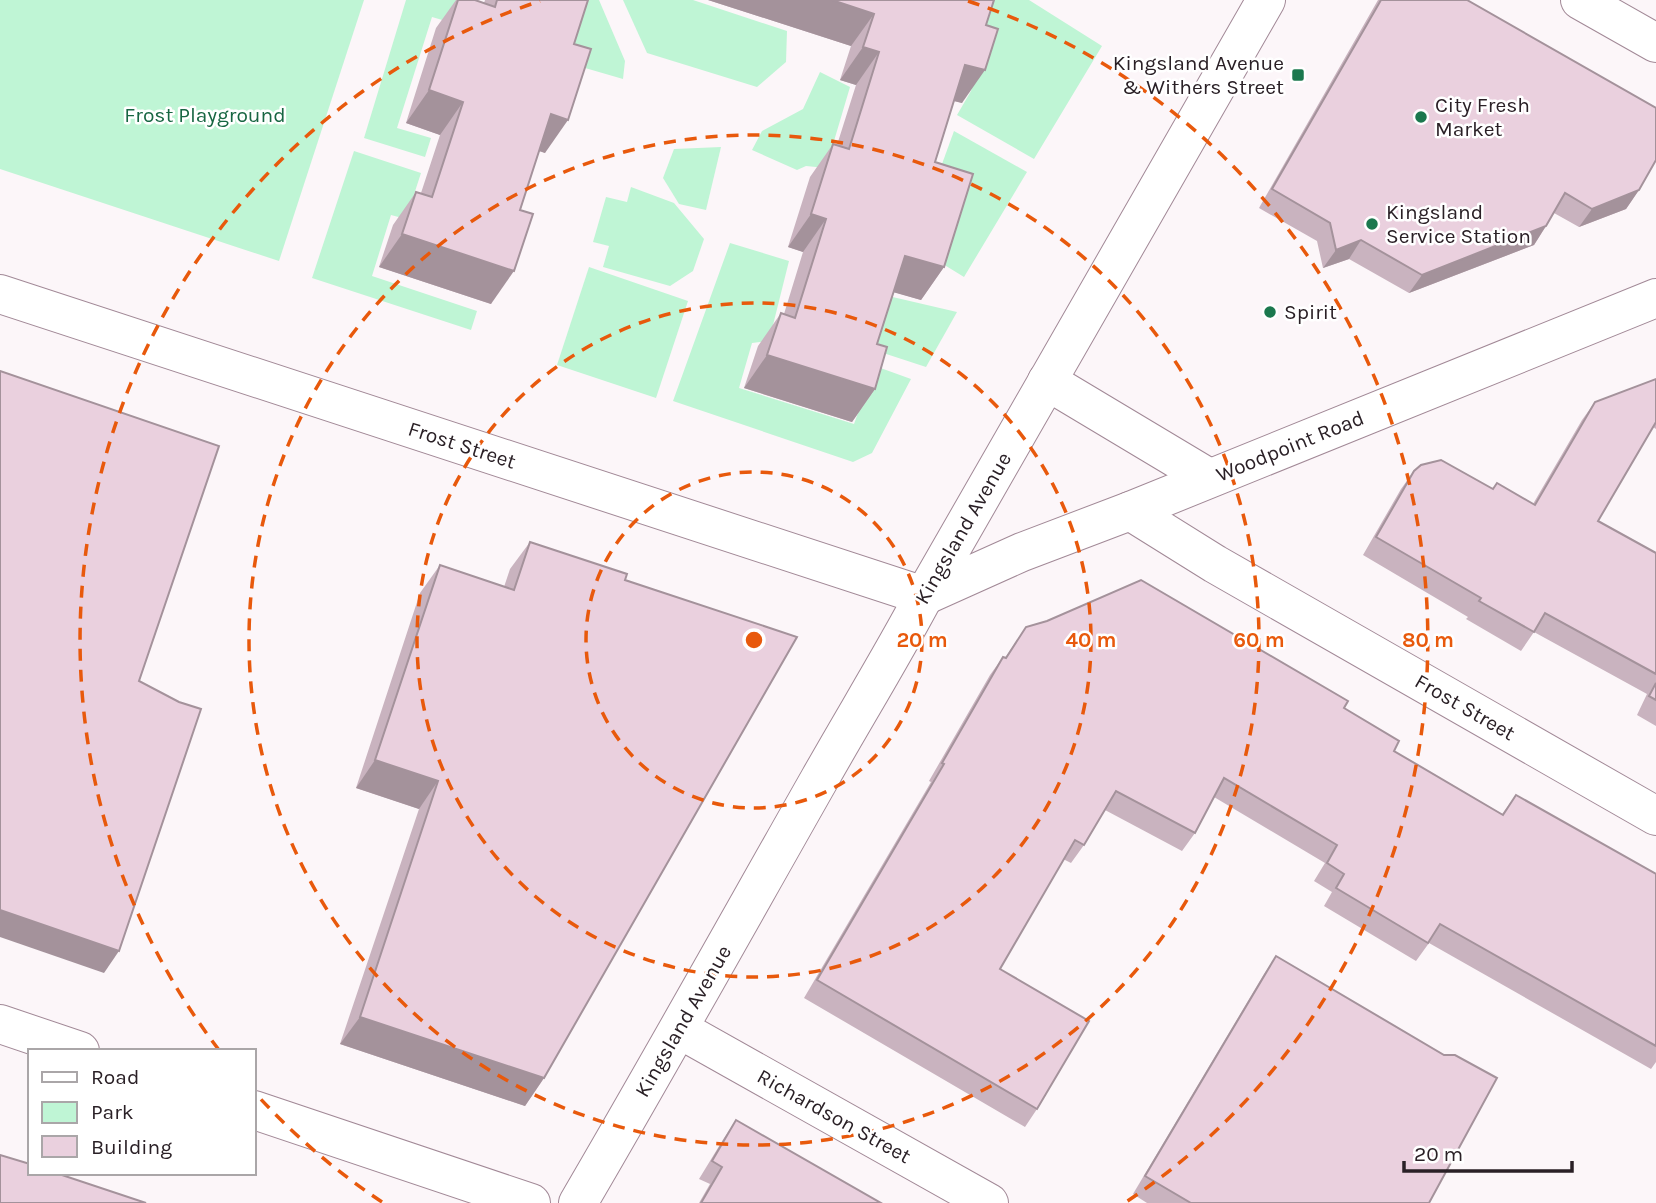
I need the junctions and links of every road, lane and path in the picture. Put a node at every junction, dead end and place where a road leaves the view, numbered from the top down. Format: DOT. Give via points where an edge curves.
graph roads {
  1 [pos="1266,0"];
  2 [pos="1580,0"];
  3 [pos="1656,43"];
  4 [pos="0,294"];
  5 [pos="1656,298"];
  6 [pos="1047,380"];
  7 [pos="1209,478"];
  8 [pos="1130,511"];
  9 [pos="924,596"];
  10 [pos="1656,816"];
  11 [pos="0,1024"];
  12 [pos="680,1030"];
  13 [pos="74,1049"];
  14 [pos="256,1111"];
  15 [pos="531,1203"];
  16 [pos="578,1203"];
  17 [pos="989,1203"];
  1 -- 6 [label="street, Kingsland Avenue"];
  2 -- 3 [label="street"];
  4 -- 9 [label="street, Frost Street"];
  5 -- 7 [label="street, Woodpoint Road"];
  6 -- 7 [label="street"];
  6 -- 9 [label="street, Kingsland Avenue"];
  7 -- 8 [label="street, Woodpoint Road"];
  8 -- 9 [label="street, Woodpoint Road"];
  8 -- 10 [label="street, Frost Street"];
  9 -- 12 [label="street, Kingsland Avenue"];
  11 -- 13 [label="street"];
  12 -- 16 [label="street, Kingsland Avenue"];
  12 -- 17 [label="street, Richardson Street"];
  14 -- 15 [label="street"];
}
